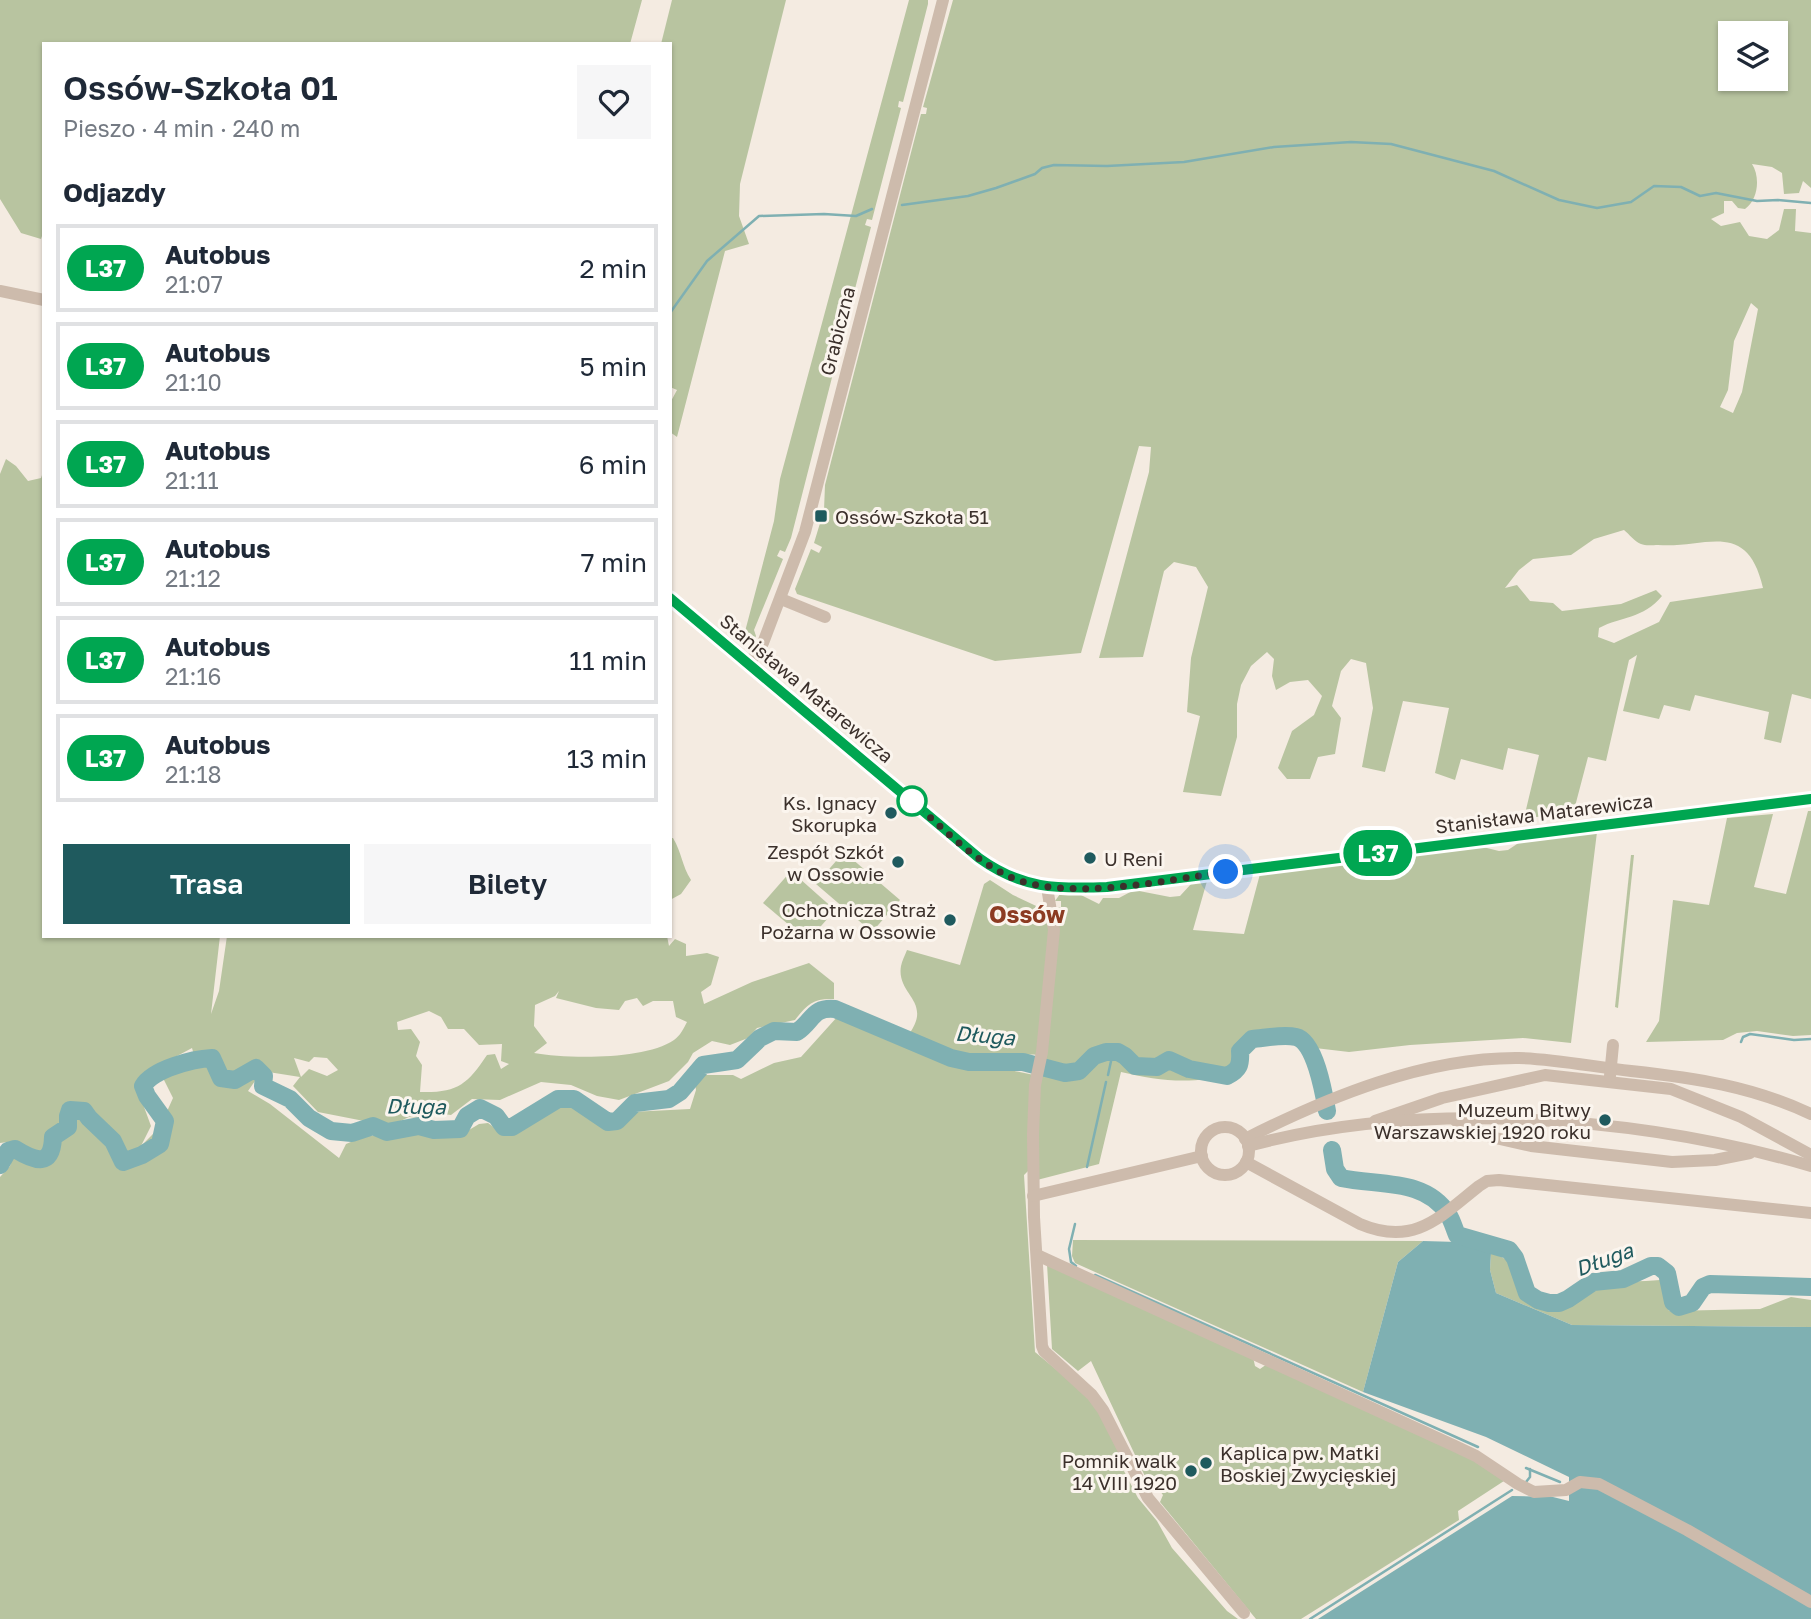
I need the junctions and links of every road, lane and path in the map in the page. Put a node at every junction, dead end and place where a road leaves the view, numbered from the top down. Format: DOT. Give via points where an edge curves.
graph roads {
  1 [pos="943,0"];
  2 [pos="0,291"];
  3 [pos="42,300"];
  4 [pos="781,599"];
  5 [pos="672,600"];
  6 [pos="825,617"];
  7 [pos="749,664"];
  8 [pos="1811,799"];
  9 [pos="1048,887"];
  10 [pos="1613,1039"];
  11 [pos="1609,1079"];
  12 [pos="1811,1114"];
  13 [pos="1453,1120"];
  14 [pos="1364,1126"];
  15 [pos="1247,1142"];
  16 [pos="1757,1152"];
  17 [pos="1811,1155"];
  18 [pos="1202,1156"];
  19 [pos="1246,1163"];
  20 [pos="1811,1166"];
  21 [pos="1033,1196"];
  22 [pos="1811,1213"];
  23 [pos="1037,1255"];
  24 [pos="1811,1602"];
  25 [pos="1244,1613"];
  1 -- 4 [label="street, Grabiczna" via="805,532"];
  2 -- 3 [label="street"];
  4 -- 6 [label="street"];
  4 -- 7 [label="street, Grabiczna"];
  5 -- 7 [label="street, Stanisława Matarewicza"];
  7 -- 9 [label="street, Stanisława Matarewicza" via="979,858 1010,877"];
  8 -- 9 [label="street, Stanisława Matarewicza" via="1107,887"];
  9 -- 21 [label="street" via="1054,930 1035,1085"];
  10 -- 11 [label="street, bridge"];
  11 -- 14 [label="street" via="1545,1075 1442,1098"];
  11 -- 17 [label="street" via="1671,1089 1741,1117"];
  12 -- 15 [label="street" via="1753,1091 1699,1078 1521,1058 1406,1075 1309,1108"];
  13 -- 14 [label="street"];
  13 -- 16 [label="street" via="1544,1121 1636,1130"];
  13 -- 16 [label="street" via="1514,1143 1662,1160 1715,1160"];
  14 -- 15 [label="street"];
  15 -- 18 [label="street" via="1232,1128 1216,1129 1204,1139"];
  15 -- 19 [label="street"];
  16 -- 20 [label="street"];
  18 -- 19 [label="street" via="1208,1168 1222,1175"];
  18 -- 21 [label="street"];
  19 -- 22 [label="street" via="1370,1228 1415,1230 1436,1220 1487,1181 1499,1180"];
  21 -- 23 [label="street"];
  23 -- 24 [label="street" via="1476,1456 1529,1490 1542,1493 1580,1482 1599,1484"];
  23 -- 25 [label="street" via="1044,1352 1092,1395 1148,1498"];
}
